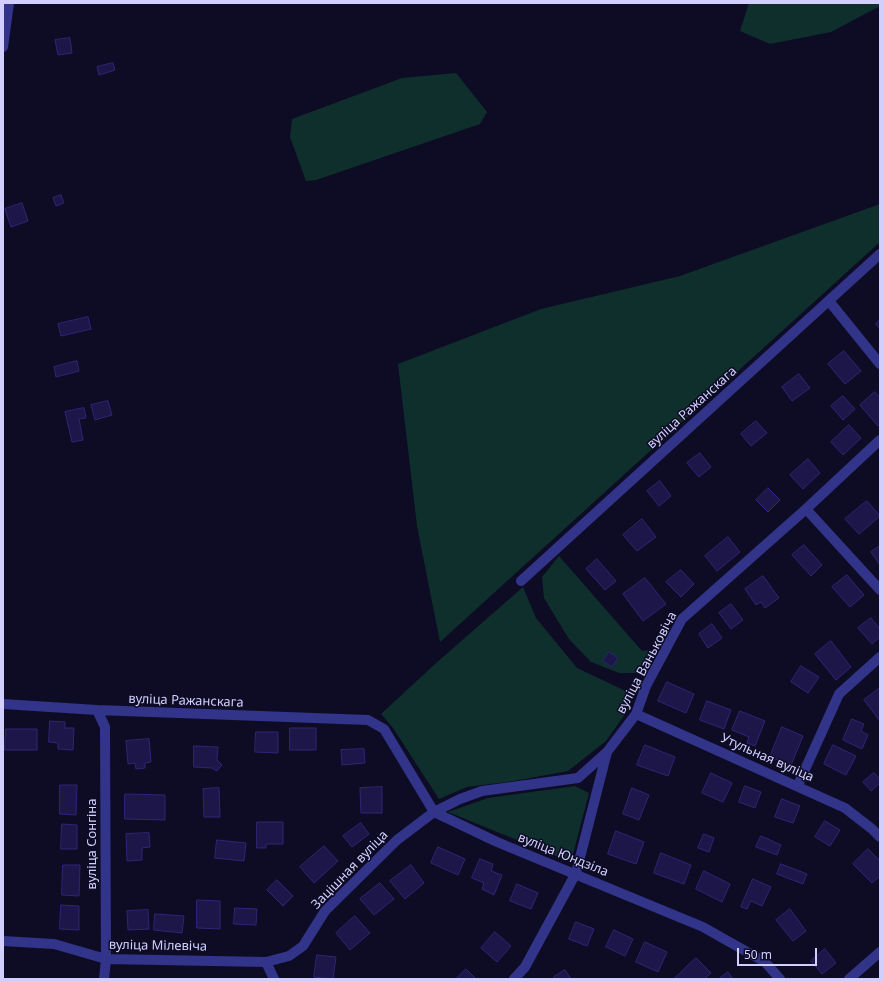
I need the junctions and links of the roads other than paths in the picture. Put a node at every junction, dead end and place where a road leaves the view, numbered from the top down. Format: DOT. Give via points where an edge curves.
graph roads {
  1 [pos="9,3"];
  2 [pos="3,47"];
  3 [pos="880,254"];
  4 [pos="829,301"];
  5 [pos="880,364"];
  6 [pos="880,440"];
  7 [pos="806,509"];
  8 [pos="521,581"];
  9 [pos="880,590"];
  10 [pos="880,656"];
  11 [pos="3,704"];
  12 [pos="97,710"];
  13 [pos="636,714"];
  14 [pos="607,752"];
  15 [pos="798,785"];
  16 [pos="434,812"];
  17 [pos="880,837"];
  18 [pos="576,873"];
  19 [pos="3,941"];
  20 [pos="880,952"];
  21 [pos="106,959"];
  22 [pos="266,962"];
  23 [pos="104,979"];
  24 [pos="274,979"];
  25 [pos="514,979"];
  26 [pos="780,979"];
  27 [pos="849,979"];
  1 -- 2 [label="street"];
  3 -- 4 [label="street, вуліца Ражанскага"];
  4 -- 5 [label="street"];
  4 -- 8 [label="street, вуліца Ражанскага"];
  6 -- 7 [label="street, вуліца Ваньковіча"];
  7 -- 9 [label="street"];
  7 -- 13 [label="street, вуліца Ваньковіча" via="682,619 646,686"];
  10 -- 15 [label="street" via="839,694"];
  11 -- 12 [label="street, вуліца Ражанскага"];
  12 -- 16 [label="street, вуліца Ражанскага" via="368,720 384,728"];
  12 -- 21 [label="street, вуліца Сонгіна" via="105,728"];
  13 -- 14 [label="street, вуліца Ваньковіча"];
  13 -- 15 [label="street, Утульная вуліца"];
  14 -- 16 [label="street, Зацішная вуліца" via="578,778 482,791"];
  14 -- 18 [label="street, вуліца Ваньковіча"];
  15 -- 17 [label="street, Утульная вуліца" via="845,808"];
  16 -- 18 [label="street, вуліца Юндзіла" via="496,842"];
  16 -- 22 [label="street, Зацішная вуліца" via="397,840 325,911 303,946 290,956"];
  18 -- 25 [label="street, вуліца Ваньковіча" via="525,967"];
  18 -- 26 [label="street, вуліца Юндзіла" via="703,927 765,962"];
  19 -- 21 [label="street, вуліца Мілевіча" via="54,944"];
  20 -- 27 [label="street"];
  21 -- 22 [label="street, вуліца Мілевіча"];
  21 -- 23 [label="street, вуліца Сонгіна"];
  22 -- 24 [label="street"];
}
